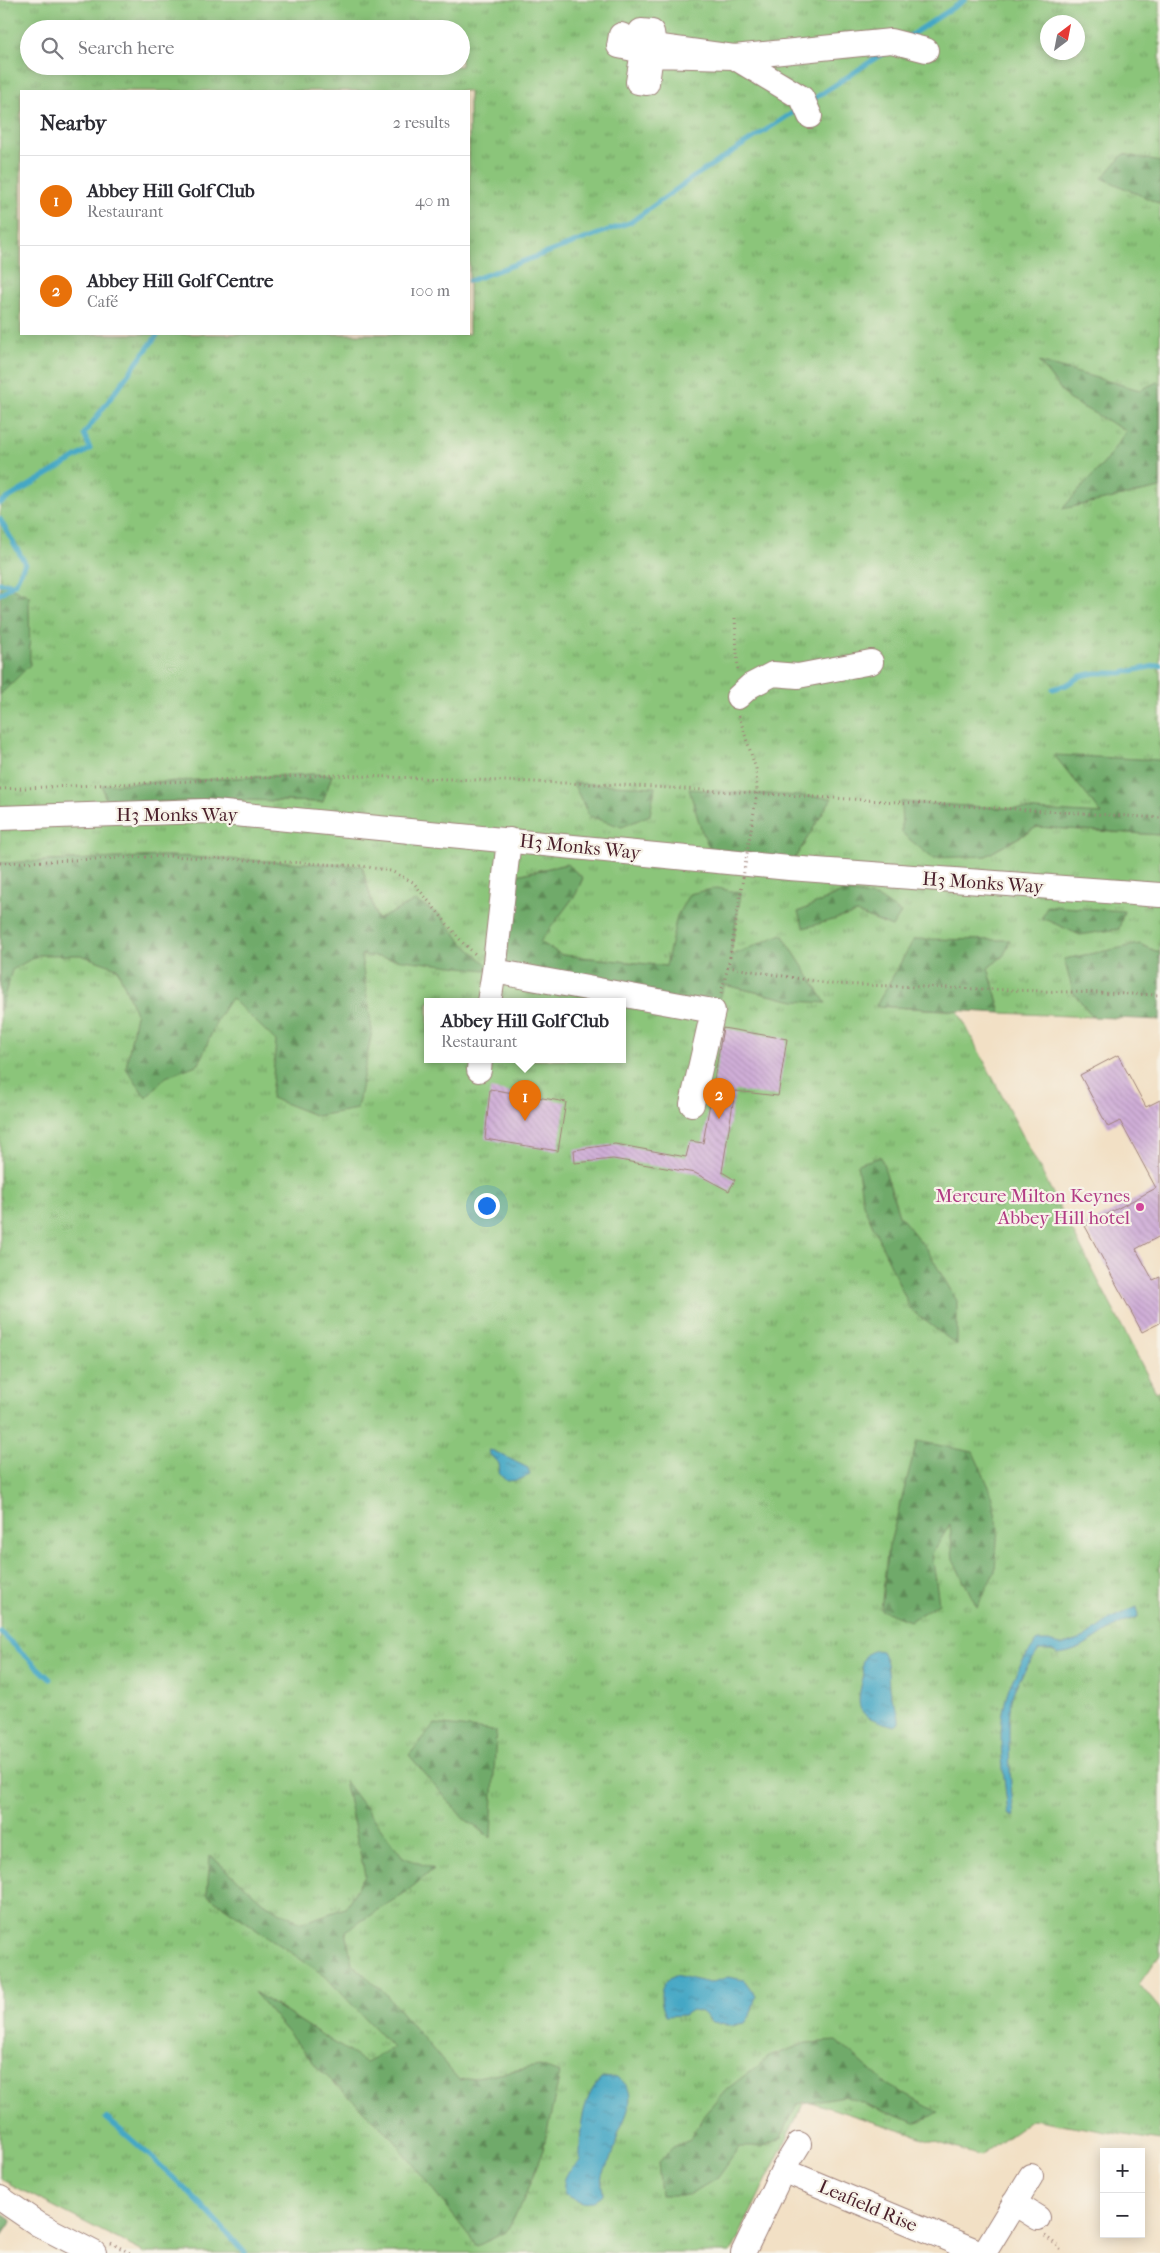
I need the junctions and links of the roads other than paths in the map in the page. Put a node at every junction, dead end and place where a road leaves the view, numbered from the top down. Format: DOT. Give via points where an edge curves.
graph roads {
  1 [pos="910,46"];
  2 [pos="734,57"];
  3 [pos="806,107"];
  4 [pos="871,662"];
  5 [pos="738,697"];
  6 [pos="0,818"];
  7 [pos="509,840"];
  8 [pos="1160,895"];
  9 [pos="494,971"];
  10 [pos="490,998"];
  11 [pos="692,1104"];
  12 [pos="799,2144"];
  13 [pos="783,2170"];
  14 [pos="1031,2176"];
  15 [pos="0,2198"];
  16 [pos="1014,2203"];
  17 [pos="1038,2218"];
  18 [pos="94,2253"];
  19 [pos="742,2253"];
  20 [pos="983,2253"];
  1 -- 2 [label="street"];
  2 -- 2 [label="street" via="654,46 652,32 641,31 640,43 621,36 619,46 643,51 638,82 647,83 651,55"];
  2 -- 3 [label="street"];
  4 -- 5 [label="street" via="798,676 773,674 750,686"];
  6 -- 7 [label="street, H3 Monks Way" via="204,811"];
  7 -- 8 [label="street, H3 Monks Way" via="789,868"];
  7 -- 9 [label="street"];
  9 -- 10 [label="street"];
  9 -- 11 [label="street" via="713,1011"];
  12 -- 13 [label="street"];
  13 -- 19 [label="street"];
  13 -- 20 [label="street, Leafield Rise"];
  14 -- 16 [label="street, Leafield Rise"];
  15 -- 18 [label="street" via="38,2224"];
  16 -- 17 [label="street"];
  16 -- 20 [label="street, Leafield Rise"];
}
